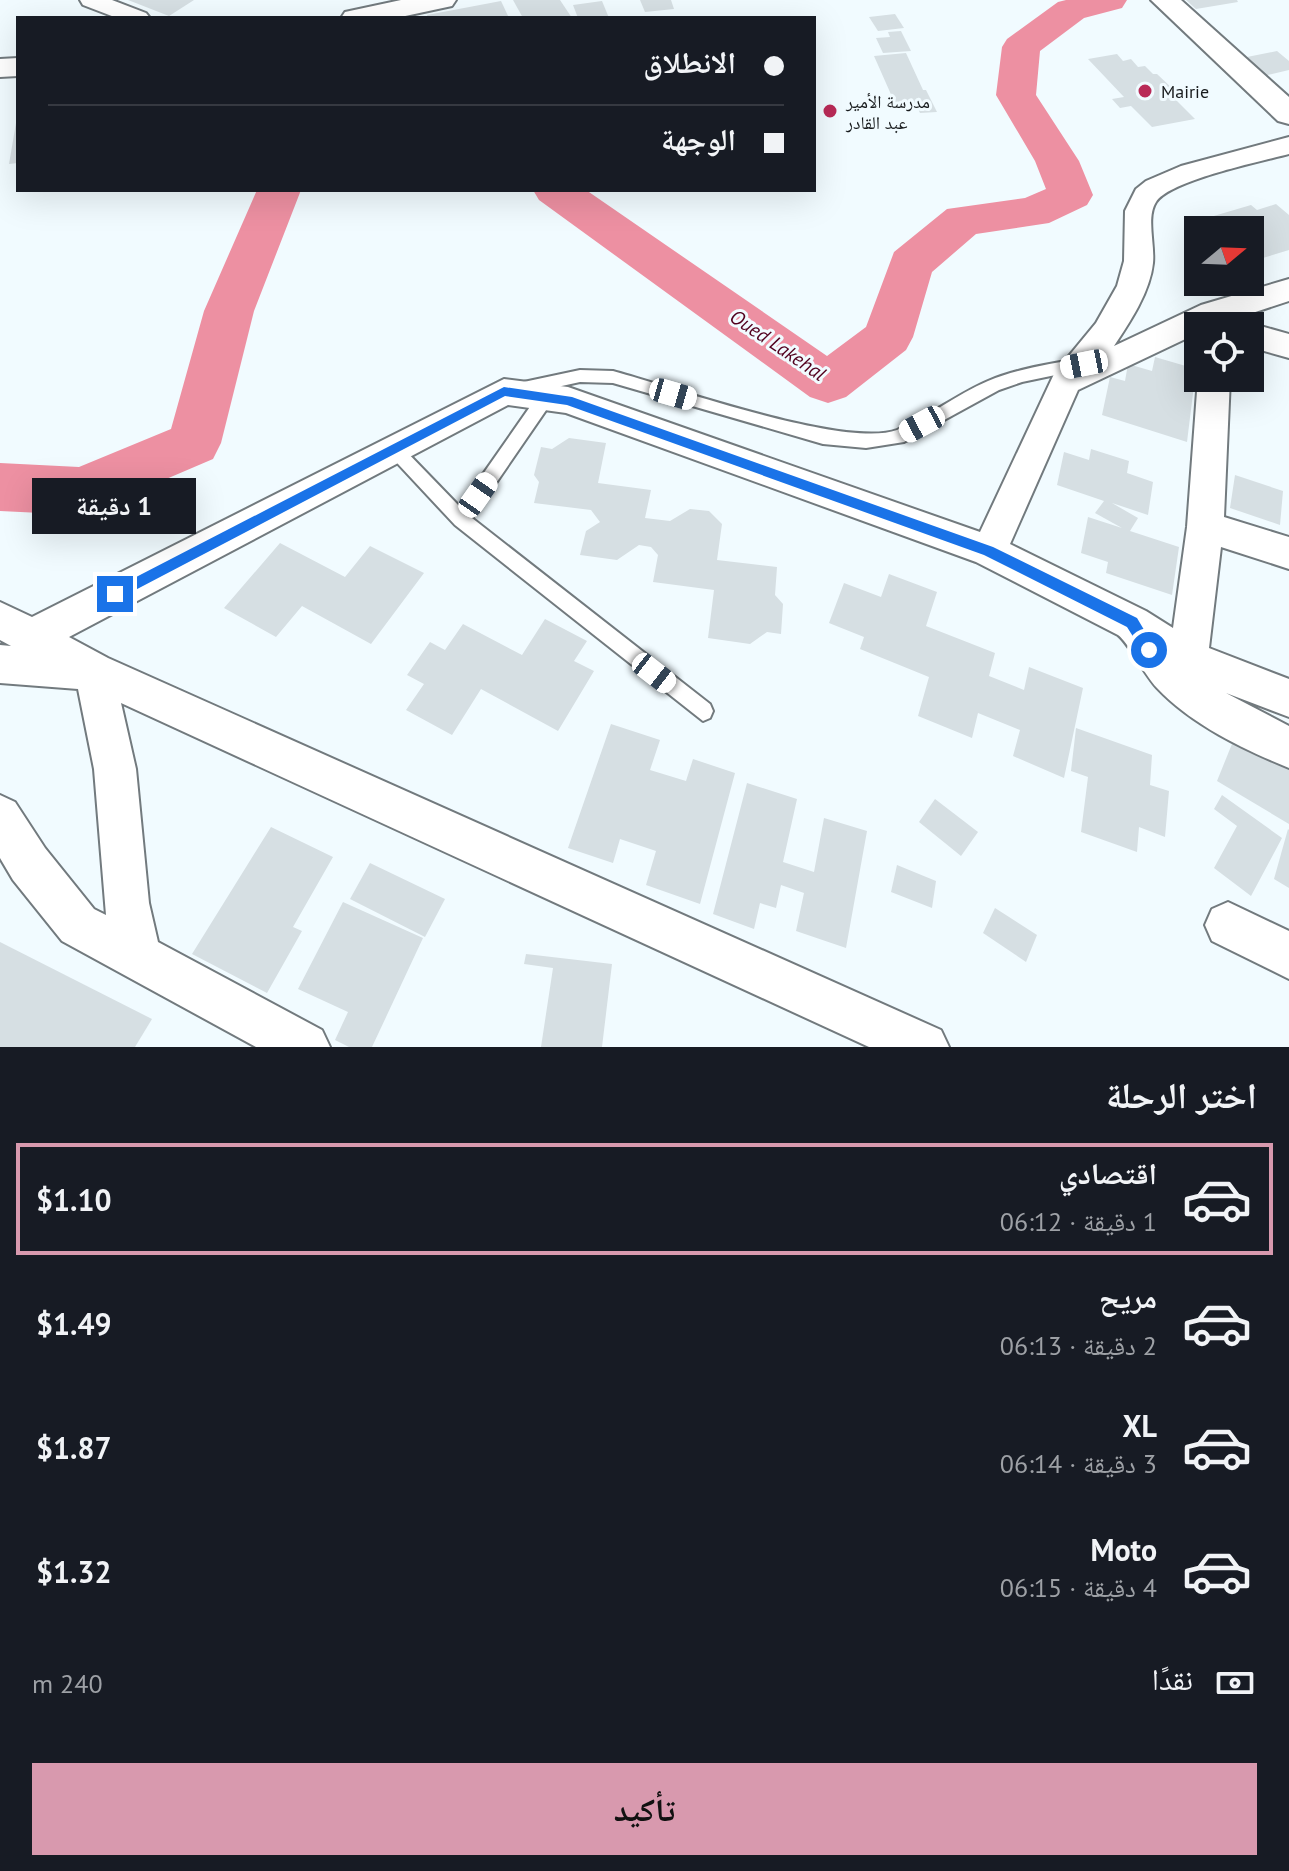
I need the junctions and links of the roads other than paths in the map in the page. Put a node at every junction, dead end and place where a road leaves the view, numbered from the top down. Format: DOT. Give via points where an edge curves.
graph roads {
  1 [pos="91,0"];
  2 [pos="442,0"];
  3 [pos="1167,2"];
  4 [pos="133,16"];
  5 [pos="365,16"];
  6 [pos="1289,114"];
  7 [pos="1289,145"];
  8 [pos="1289,290"];
  9 [pos="1240,312"];
  10 [pos="1184,334"];
  11 [pos="1264,339"];
  12 [pos="1289,346"];
  13 [pos="1074,374"];
  14 [pos="504,392"];
  15 [pos="1213,392"];
  16 [pos="547,395"];
  17 [pos="394,450"];
  18 [pos="461,520"];
  19 [pos="1205,527"];
  20 [pos="989,551"];
  21 [pos="1289,553"];
  22 [pos="1132,623"];
  23 [pos="11,640"];
  24 [pos="1188,659"];
  25 [pos="94,671"];
  26 [pos="1289,698"];
  27 [pos="703,711"];
  28 [pos="1289,747"];
  29 [pos="0,817"];
  30 [pos="1228,925"];
  31 [pos="1289,956"];
  32 [pos="138,958"];
  33 [pos="305,1047"];
  34 [pos="924,1047"];
  1 -- 4 [label="street"];
  2 -- 5 [label="main road"];
  3 -- 6 [label="main road"];
  7 -- 13 [label="street" via="1169,180 1147,193 1137,211 1141,246 1136,272 1125,299"];
  8 -- 9 [label="street"];
  10 -- 13 [label="street"];
  11 -- 12 [label="street"];
  13 -- 14 [label="lane" via="1021,376 898,437 866,441 823,437 613,377 580,376"];
  13 -- 20 [label="street"];
  14 -- 16 [label="street"];
  14 -- 17 [label="street"];
  15 -- 19 [label="street"];
  16 -- 18 [label="lane"];
  16 -- 20 [label="street"];
  17 -- 18 [label="lane"];
  17 -- 23 [label="street"];
  18 -- 27 [label="lane"];
  19 -- 21 [label="street"];
  19 -- 24 [label="street"];
  20 -- 22 [label="street"];
  22 -- 24 [label="street"];
  22 -- 28 [label="street" via="1167,674 1183,687"];
  23 -- 25 [label="street"];
  24 -- 26 [label="street"];
  25 -- 32 [label="street" via="115,769 126,903"];
  25 -- 34 [label="street"];
  29 -- 32 [label="street" via="29,864 78,925"];
  30 -- 31 [label="street"];
  32 -- 33 [label="street"];
}
